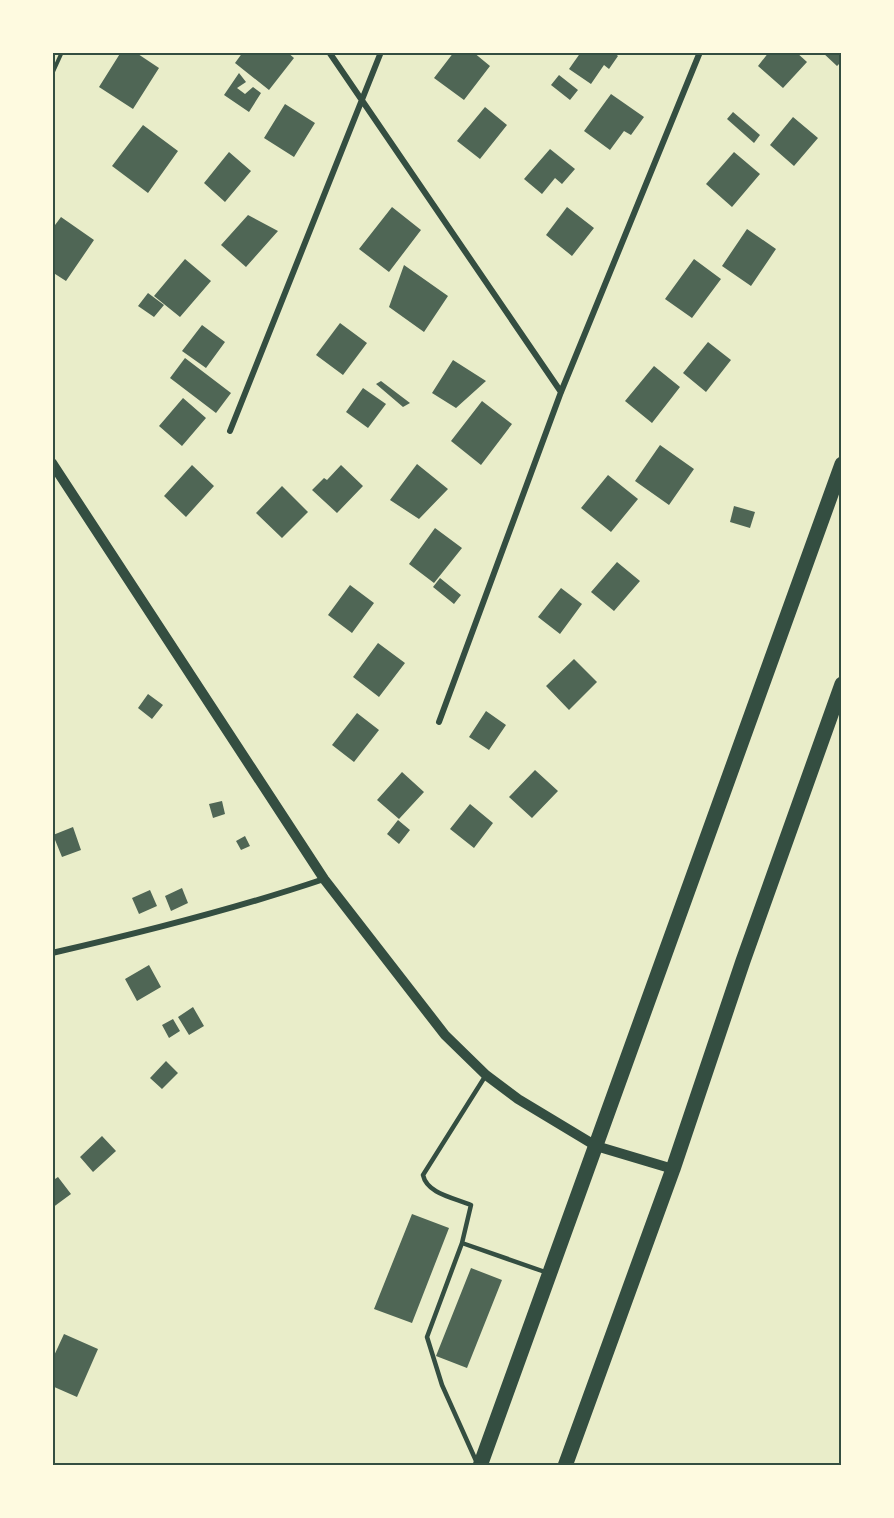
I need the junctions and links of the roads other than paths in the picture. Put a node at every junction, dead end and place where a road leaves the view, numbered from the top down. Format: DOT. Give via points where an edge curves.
graph roads {
  1 [pos="329,52"];
  2 [pos="381,52"];
  3 [pos="700,52"];
  4 [pos="362,101"];
  5 [pos="561,392"];
  6 [pos="230,431"];
  7 [pos="52,463"];
  8 [pos="842,464"];
  9 [pos="842,684"];
  10 [pos="439,722"];
  11 [pos="324,879"];
  12 [pos="52,953"];
  13 [pos="486,1075"];
  14 [pos="596,1146"];
  15 [pos="673,1169"];
  16 [pos="462,1243"];
  17 [pos="550,1274"];
  18 [pos="479,1466"];
  19 [pos="565,1466"];
  1 -- 4 [label="street"];
  2 -- 4 [label="street"];
  3 -- 5 [label="street"];
  4 -- 5 [label="street"];
  4 -- 6 [label="street"];
  5 -- 10 [label="street"];
  7 -- 11 [label="street"];
  8 -- 14 [label="main road"];
  9 -- 15 [label="main road"];
  11 -- 12 [label="street"];
  11 -- 13 [label="street" via="445,1035"];
  13 -- 14 [label="street"];
  13 -- 16 [label="lane" via="423,1175 430,1188 471,1205"];
  14 -- 15 [label="street"];
  14 -- 17 [label="main road"];
  15 -- 19 [label="main road"];
  16 -- 17 [label="lane"];
  16 -- 18 [label="lane" via="427,1337 442,1385"];
  17 -- 18 [label="main road"];
}
